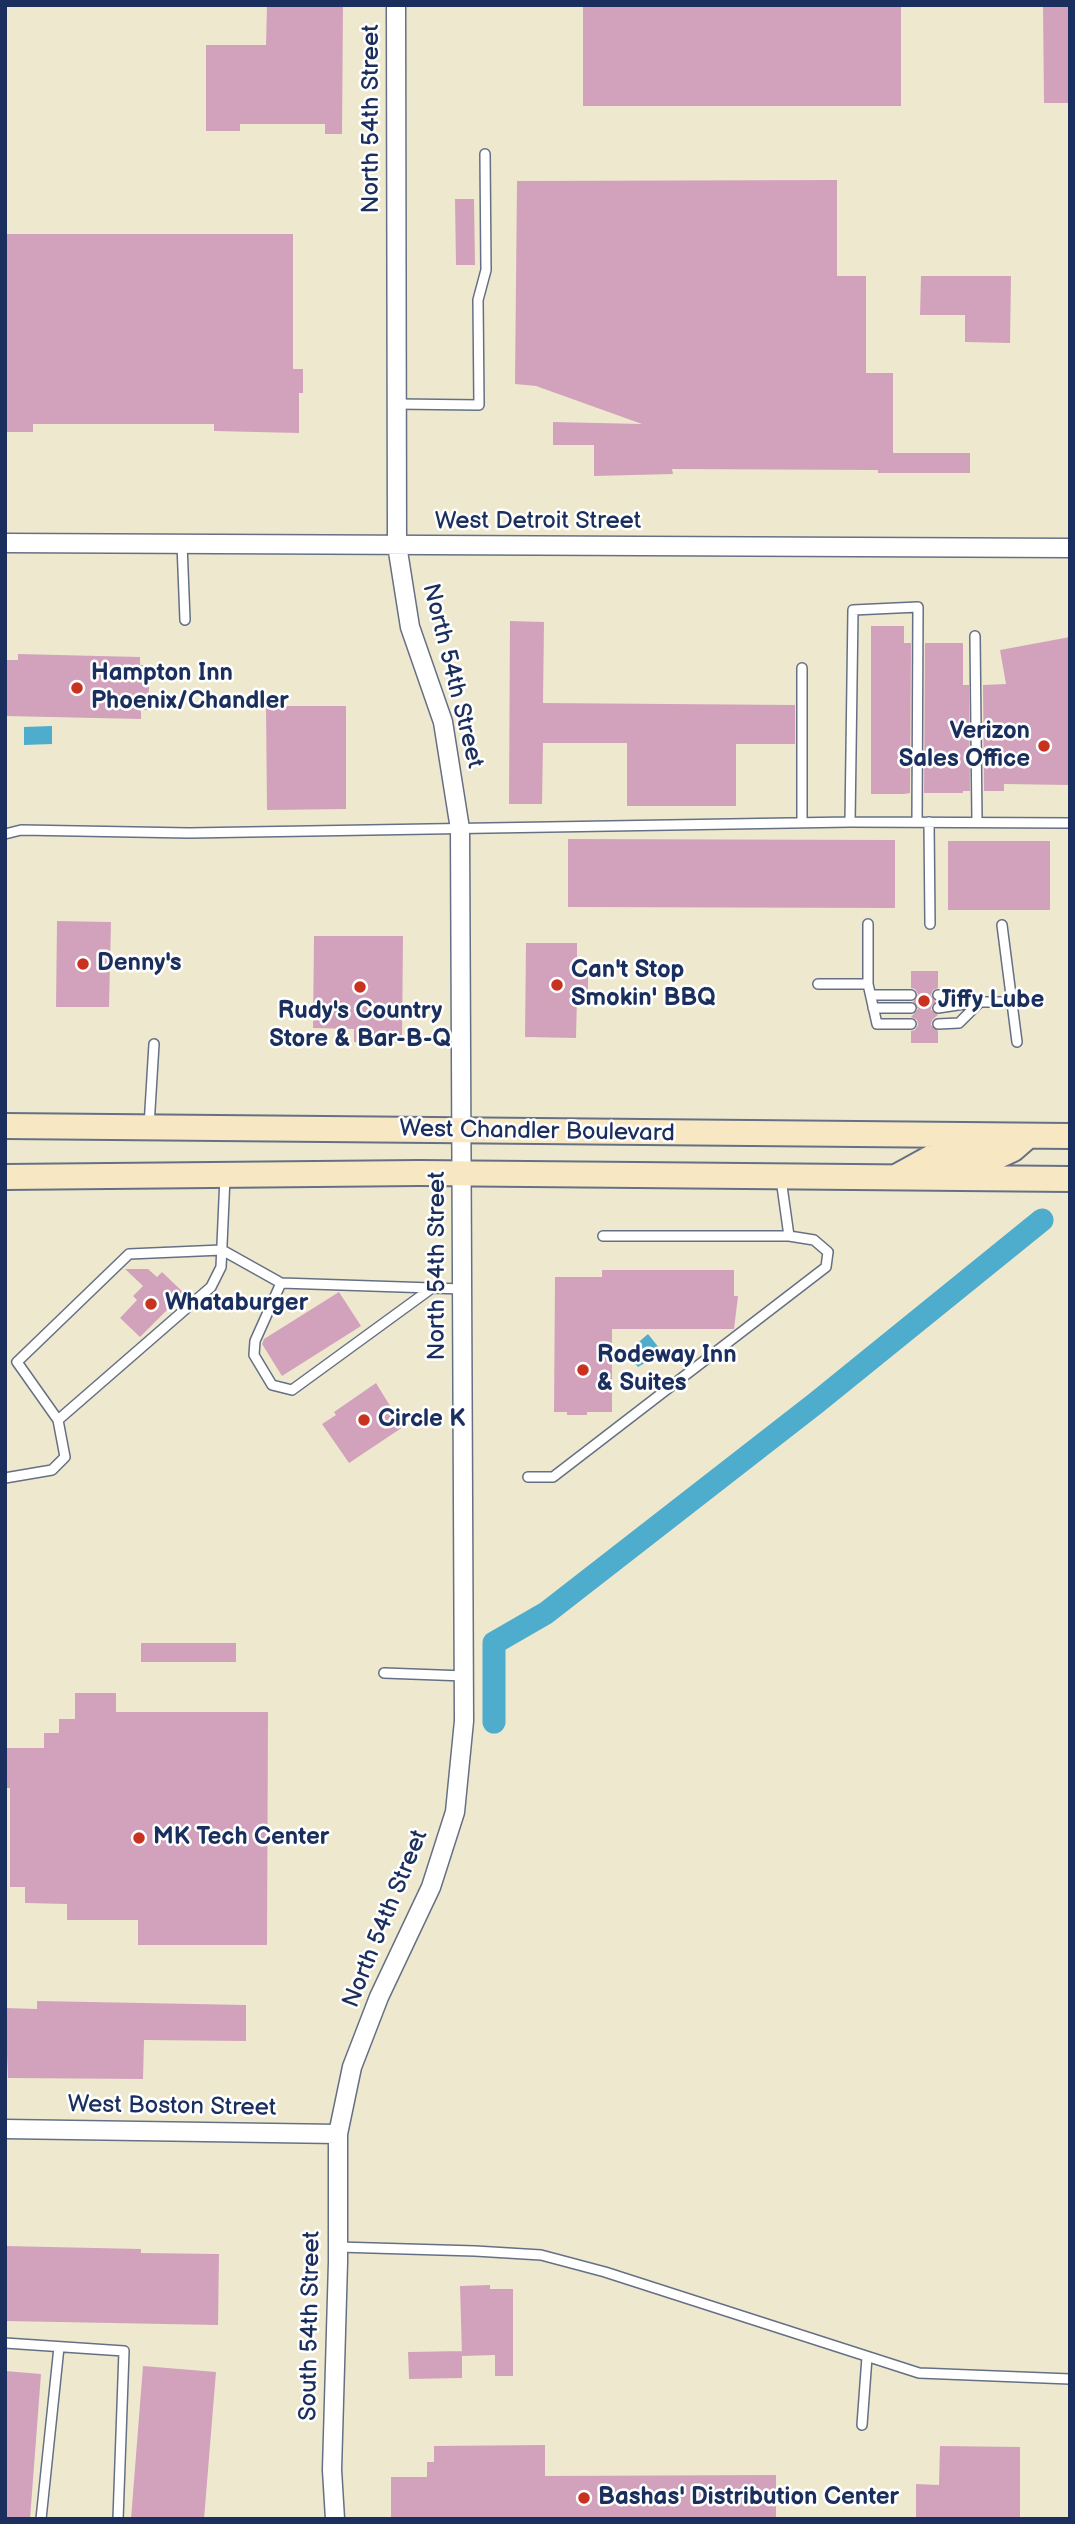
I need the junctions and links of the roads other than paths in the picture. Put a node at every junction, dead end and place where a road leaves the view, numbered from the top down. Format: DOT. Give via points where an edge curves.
graph roads {
  1 [pos="396,5"];
  2 [pos="485,154"];
  3 [pos="397,404"];
  4 [pos="5,543"];
  5 [pos="183,544"];
  6 [pos="397,545"];
  7 [pos="1070,548"];
  8 [pos="185,620"];
  9 [pos="975,636"];
  10 [pos="802,668"];
  11 [pos="850,822"];
  12 [pos="917,822"];
  13 [pos="929,822"];
  14 [pos="977,822"];
  15 [pos="802,823"];
  16 [pos="1070,823"];
  17 [pos="460,829"];
  18 [pos="5,834"];
  19 [pos="868,924"];
  20 [pos="930,924"];
  21 [pos="1002,925"];
  22 [pos="818,984"];
  23 [pos="868,984"];
  24 [pos="871,995"];
  25 [pos="911,995"];
  26 [pos="938,995"];
  27 [pos="981,1002"];
  28 [pos="1012,1002"];
  29 [pos="873,1008"];
  30 [pos="911,1008"];
  31 [pos="938,1008"];
  32 [pos="911,1024"];
  33 [pos="938,1024"];
  34 [pos="1017,1042"];
  35 [pos="154,1044"];
  36 [pos="5,1126"];
  37 [pos="149,1128"];
  38 [pos="462,1132"];
  39 [pos="1028,1136"];
  40 [pos="1070,1136"];
  41 [pos="463,1174"];
  42 [pos="5,1177"];
  43 [pos="225,1177"];
  44 [pos="781,1178"];
  45 [pos="892,1178"];
  46 [pos="1070,1179"];
  47 [pos="603,1236"];
  48 [pos="789,1236"];
  49 [pos="222,1250"];
  50 [pos="281,1283"];
  51 [pos="432,1288"];
  52 [pos="463,1289"];
  53 [pos="58,1420"];
  54 [pos="528,1477"];
  55 [pos="5,1478"];
  56 [pos="384,1673"];
  57 [pos="465,1676"];
  58 [pos="5,2129"];
  59 [pos="338,2134"];
  60 [pos="338,2247"];
  61 [pos="5,2343"];
  62 [pos="58,2347"];
  63 [pos="867,2357"];
  64 [pos="1070,2379"];
  65 [pos="862,2425"];
  66 [pos="41,2519"];
  67 [pos="118,2519"];
  68 [pos="335,2519"];
  1 -- 3 [label="street, North 54th Street"];
  2 -- 3 [label="lane" via="486,270 478,300 479,405"];
  3 -- 6 [label="street, North 54th Street"];
  4 -- 5 [label="street, West Detroit Street"];
  5 -- 6 [label="street, West Detroit Street"];
  5 -- 8 [label="lane"];
  6 -- 7 [label="street, West Detroit Street"];
  6 -- 17 [label="street, North 54th Street" via="410,627 443,722"];
  9 -- 14 [label="lane"];
  10 -- 15 [label="lane"];
  11 -- 12 [label="lane"];
  11 -- 12 [label="lane" via="853,610 918,607"];
  11 -- 15 [label="lane"];
  12 -- 13 [label="lane"];
  13 -- 14 [label="lane"];
  13 -- 20 [label="lane"];
  14 -- 16 [label="lane"];
  15 -- 17 [label="lane"];
  17 -- 18 [label="lane" via="21,830"];
  17 -- 38 [label="street, North 54th Street"];
  19 -- 23 [label="lane"];
  21 -- 28 [label="lane"];
  22 -- 23 [label="lane"];
  23 -- 24 [label="lane"];
  24 -- 25 [label="lane"];
  24 -- 29 [label="lane"];
  26 -- 27 [label="lane"];
  27 -- 28 [label="lane"];
  27 -- 31 [label="lane"];
  27 -- 33 [label="lane" via="959,1023"];
  28 -- 34 [label="lane"];
  29 -- 30 [label="lane"];
  29 -- 32 [label="lane" via="877,1024"];
  35 -- 37 [label="lane"];
  36 -- 37 [label="main road, West Chandler Boulevard"];
  37 -- 38 [label="main road, West Chandler Boulevard"];
  38 -- 39 [label="main road, West Chandler Boulevard"];
  38 -- 41 [label="street, North 54th Street"];
  39 -- 40 [label="main road, West Chandler Boulevard"];
  39 -- 45 [label="main road" via="1000,1155 936,1155"];
  41 -- 43 [label="main road, West Chandler Boulevard"];
  41 -- 44 [label="main road, West Chandler Boulevard"];
  41 -- 52 [label="street, North 54th Street"];
  42 -- 43 [label="main road, West Chandler Boulevard"];
  43 -- 49 [label="lane"];
  44 -- 45 [label="main road, West Chandler Boulevard"];
  44 -- 48 [label="lane"];
  45 -- 46 [label="main road, West Chandler Boulevard"];
  47 -- 48 [label="lane"];
  48 -- 54 [label="lane" via="814,1240 828,1252 826,1267 553,1477"];
  49 -- 50 [label="lane"];
  49 -- 53 [label="lane" via="221,1268 211,1287"];
  49 -- 53 [label="lane" via="129,1254 17,1362"];
  50 -- 51 [label="lane"];
  50 -- 51 [label="lane" via="254,1341 254,1355 272,1385 292,1390"];
  51 -- 52 [label="lane"];
  52 -- 57 [label="street, North 54th Street"];
  53 -- 55 [label="lane" via="65,1457 52,1470"];
  56 -- 57 [label="lane"];
  57 -- 59 [label="street, North 54th Street" via="455,1812 431,1887 352,2067"];
  58 -- 59 [label="street, West Boston Street"];
  59 -- 60 [label="street, South 54th Street"];
  60 -- 63 [label="lane" via="541,2256 605,2272"];
  60 -- 68 [label="street, South 54th Street" via="332,2470"];
  61 -- 62 [label="lane"];
  62 -- 66 [label="lane"];
  62 -- 67 [label="lane" via="124,2351"];
  63 -- 64 [label="lane" via="919,2373"];
  63 -- 65 [label="lane"];
}
